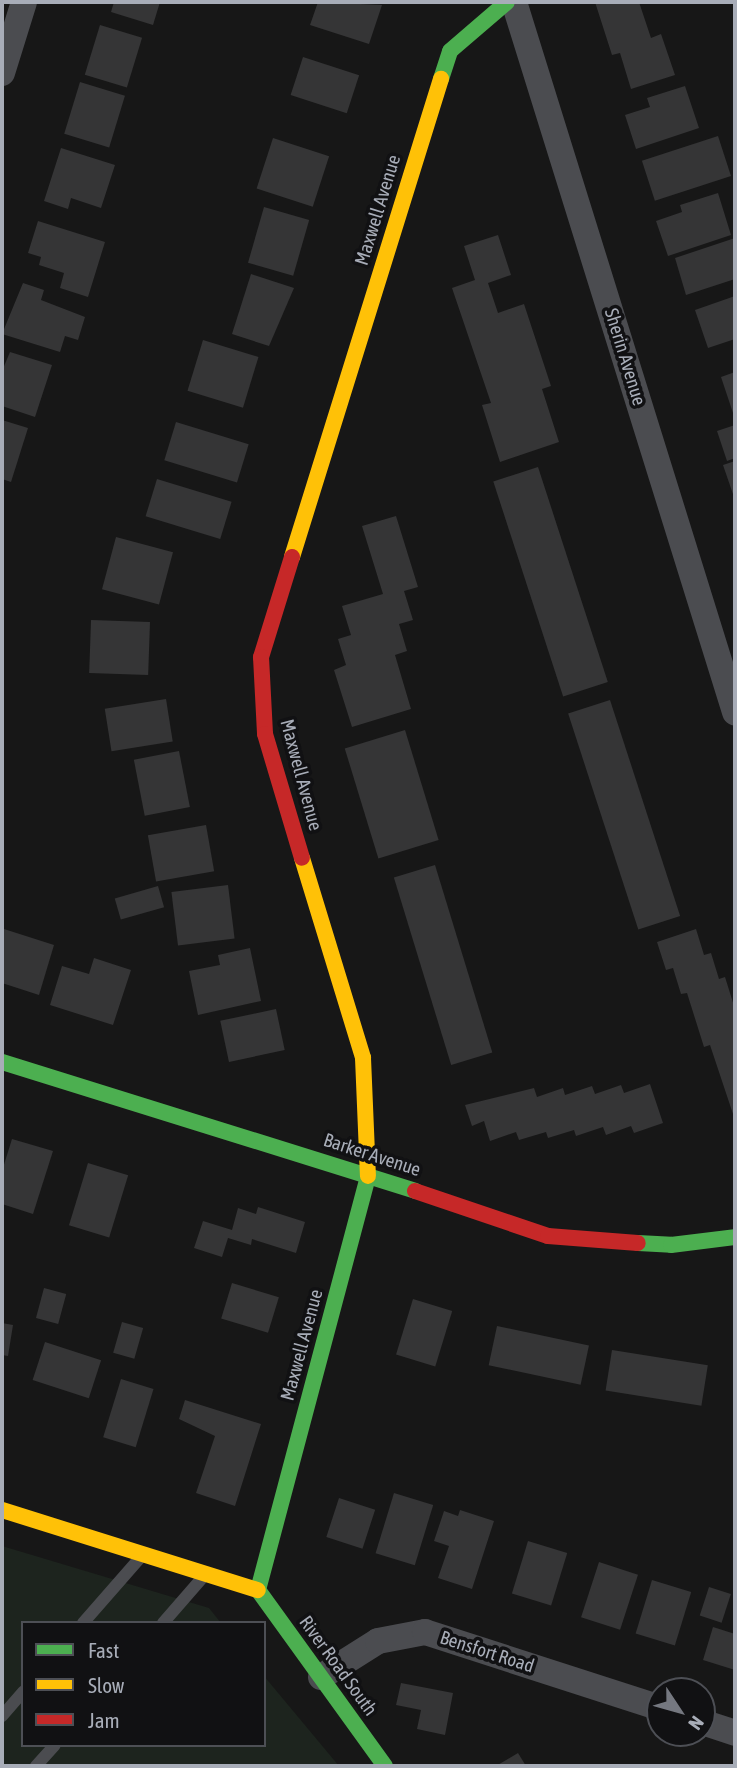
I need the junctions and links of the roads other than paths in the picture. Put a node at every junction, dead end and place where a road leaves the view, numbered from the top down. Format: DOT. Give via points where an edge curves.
graph roads {
  1 [pos="24,2"];
  2 [pos="508,2"];
  3 [pos="514,2"];
  4 [pos="2,73"];
  5 [pos="735,712"];
  6 [pos="2,1062"];
  7 [pos="368,1175"];
  8 [pos="735,1237"];
  9 [pos="2,1510"];
  10 [pos="143,1555"];
  11 [pos="206,1574"];
  12 [pos="258,1590"];
  13 [pos="85,1621"];
  14 [pos="165,1621"];
  15 [pos="321,1677"];
  16 [pos="21,1694"];
  17 [pos="646,1703"];
  18 [pos="2,1716"];
  19 [pos="716,1727"];
  20 [pos="735,1733"];
  21 [pos="53,1747"];
  22 [pos="36,1766"];
  23 [pos="385,1766"];
  1 -- 4 [label="street"];
  2 -- 7 [label="street, Maxwell Avenue" via="450,51 261,657 265,734 363,1058"];
  3 -- 5 [label="street, Sherin Avenue"];
  6 -- 7 [label="street, Barker Avenue"];
  7 -- 8 [label="street, Barker Avenue" via="548,1236 671,1245"];
  7 -- 12 [label="street, Maxwell Avenue"];
  9 -- 10 [label="street"];
  10 -- 11 [label="street"];
  10 -- 13 [label="lane"];
  11 -- 12 [label="street"];
  11 -- 14 [label="lane"];
  12 -- 15 [label="street, River Road South"];
  15 -- 17 [label="street, Bensfort Road" via="378,1641 425,1632"];
  15 -- 23 [label="street, River Road South"];
  16 -- 18 [label="lane"];
  19 -- 20 [label="street"];
  21 -- 22 [label="lane"];
}
